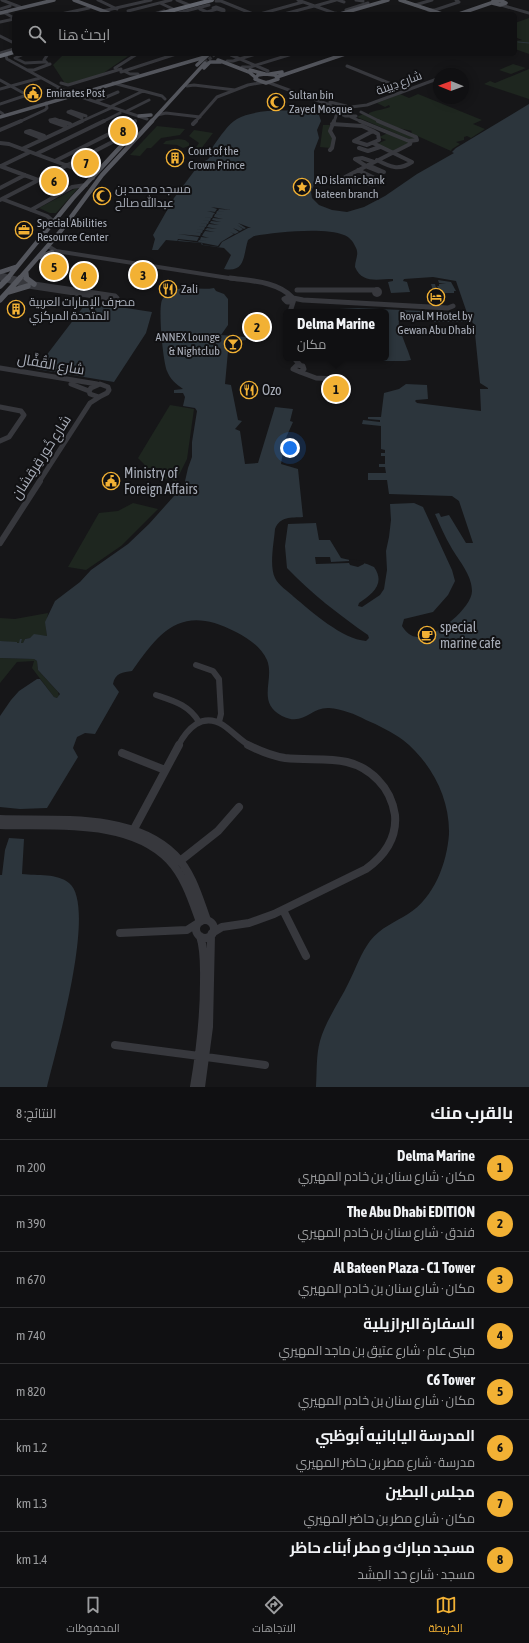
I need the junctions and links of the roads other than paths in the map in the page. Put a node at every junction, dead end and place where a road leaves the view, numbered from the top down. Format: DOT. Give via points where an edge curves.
graph roads {
  1 [pos="48,0"];
  2 [pos="54,0"];
  3 [pos="68,0"];
  4 [pos="74,0"];
  5 [pos="98,0"];
  6 [pos="150,0"];
  7 [pos="172,0"];
  8 [pos="177,0"];
  9 [pos="337,0"];
  10 [pos="356,0"];
  11 [pos="432,0"];
  12 [pos="456,0"];
  13 [pos="503,0"];
  14 [pos="1,1"];
  15 [pos="301,1"];
  16 [pos="361,1"];
  17 [pos="386,1"];
  18 [pos="398,1"];
  19 [pos="493,1"];
  20 [pos="510,1"];
  21 [pos="144,2"];
  22 [pos="210,2"];
  23 [pos="344,2"];
  24 [pos="159,3"];
  25 [pos="328,3"];
  26 [pos="506,3"];
  27 [pos="369,4"];
  28 [pos="188,5"];
  29 [pos="352,5"];
  30 [pos="415,5"];
  31 [pos="500,5"];
  32 [pos="314,6"];
  33 [pos="335,6"];
  34 [pos="11,7"];
  35 [pos="214,7"];
  36 [pos="357,7"];
  37 [pos="86,8"];
  38 [pos="116,8"];
  39 [pos="121,8"];
  40 [pos="147,8"];
  41 [pos="199,8"];
  42 [pos="342,8"];
  43 [pos="173,9"];
  44 [pos="217,9"];
  45 [pos="128,11"];
  46 [pos="184,11"];
  47 [pos="347,11"];
  48 [pos="0,12"];
  49 [pos="69,12"];
  50 [pos="107,12"];
  51 [pos="156,12"];
  52 [pos="162,12"];
  53 [pos="163,12"];
  54 [pos="173,12"];
  55 [pos="181,12"];
  56 [pos="225,12"];
  57 [pos="246,12"];
  58 [pos="266,12"];
  59 [pos="292,12"];
  60 [pos="330,12"];
  61 [pos="435,12"];
  62 [pos="464,12"];
  63 [pos="477,12"];
  64 [pos="529,12"];
  65 [pos="6,13"];
  66 [pos="12,17"];
  67 [pos="12,19"];
  68 [pos="0,22"];
  69 [pos="0,36"];
  70 [pos="12,42"];
  71 [pos="12,53"];
  72 [pos="12,53"];
  73 [pos="6,55"];
  74 [pos="0,56"];
  75 [pos="17,56"];
  76 [pos="47,56"];
  77 [pos="132,56"];
  78 [pos="173,56"];
  79 [pos="208,56"];
  80 [pos="233,56"];
  81 [pos="250,56"];
  82 [pos="285,56"];
  83 [pos="331,56"];
  84 [pos="339,56"];
  85 [pos="240,59"];
  86 [pos="44,62"];
  87 [pos="221,62"];
  88 [pos="233,62"];
  89 [pos="181,63"];
  90 [pos="255,65"];
  91 [pos="50,66"];
  92 [pos="174,66"];
  93 [pos="347,66"];
  94 [pos="196,67"];
  95 [pos="250,69"];
  96 [pos="27,70"];
  97 [pos="120,70"];
  98 [pos="33,73"];
  99 [pos="268,73"];
  100 [pos="138,74"];
  101 [pos="127,77"];
  102 [pos="39,78"];
  103 [pos="255,78"];
  104 [pos="277,78"];
  105 [pos="0,80"];
  106 [pos="433,80"];
  107 [pos="266,82"];
  108 [pos="61,83"];
  109 [pos="121,83"];
  110 [pos="190,84"];
  111 [pos="248,85"];
  112 [pos="11,86"];
  113 [pos="0,89"];
  114 [pos="235,90"];
  115 [pos="406,90"];
  116 [pos="143,91"];
  117 [pos="66,92"];
  118 [pos="81,92"];
  119 [pos="118,92"];
  120 [pos="72,94"];
  121 [pos="62,97"];
  122 [pos="165,97"];
  123 [pos="79,98"];
  124 [pos="148,100"];
  125 [pos="89,101"];
  126 [pos="97,101"];
  127 [pos="0,104"];
  128 [pos="46,104"];
  129 [pos="367,105"];
  130 [pos="348,106"];
  131 [pos="112,107"];
  132 [pos="106,109"];
  133 [pos="162,110"];
  134 [pos="361,111"];
  135 [pos="120,113"];
  136 [pos="129,113"];
  137 [pos="166,113"];
  138 [pos="1,114"];
  139 [pos="96,114"];
  140 [pos="157,114"];
  141 [pos="151,115"];
  142 [pos="337,115"];
  143 [pos="139,116"];
  144 [pos="351,116"];
  145 [pos="200,117"];
  146 [pos="147,119"];
  147 [pos="135,121"];
  148 [pos="142,122"];
  149 [pos="70,124"];
  150 [pos="193,124"];
  151 [pos="332,124"];
  152 [pos="65,126"];
  153 [pos="146,126"];
  154 [pos="0,130"];
  155 [pos="373,131"];
  156 [pos="387,131"];
  157 [pos="378,134"];
  158 [pos="364,135"];
  159 [pos="122,136"];
  160 [pos="117,141"];
  161 [pos="378,141"];
  162 [pos="411,141"];
  163 [pos="37,142"];
  164 [pos="125,142"];
  165 [pos="0,143"];
  166 [pos="373,144"];
  167 [pos="380,147"];
  168 [pos="359,148"];
  169 [pos="22,149"];
  170 [pos="330,150"];
  171 [pos="30,152"];
  172 [pos="392,152"];
  173 [pos="36,154"];
  174 [pos="377,159"];
  175 [pos="55,161"];
  176 [pos="66,165"];
  177 [pos="0,166"];
  178 [pos="367,166"];
  179 [pos="7,169"];
  180 [pos="358,170"];
  181 [pos="99,171"];
  182 [pos="0,172"];
  183 [pos="84,172"];
  184 [pos="349,174"];
  185 [pos="25,175"];
  186 [pos="93,178"];
  187 [pos="375,178"];
  188 [pos="38,180"];
  189 [pos="365,182"];
  190 [pos="352,184"];
  191 [pos="86,185"];
  192 [pos="0,188"];
  193 [pos="1,199"];
  194 [pos="31,210"];
  195 [pos="61,213"];
  196 [pos="47,216"];
  197 [pos="54,222"];
  198 [pos="38,242"];
  199 [pos="48,246"];
  200 [pos="44,251"];
  201 [pos="52,252"];
  202 [pos="25,258"];
  203 [pos="38,258"];
  204 [pos="18,266"];
  205 [pos="160,269"];
  206 [pos="26,271"];
  207 [pos="0,273"];
  208 [pos="206,274"];
  209 [pos="10,279"];
  210 [pos="34,284"];
  211 [pos="0,286"];
  212 [pos="28,286"];
  213 [pos="298,290"];
  214 [pos="339,291"];
  215 [pos="375,292"];
  216 [pos="3,294"];
  217 [pos="290,299"];
  218 [pos="0,300"];
  219 [pos="339,302"];
  220 [pos="454,306"];
  221 [pos="287,309"];
  222 [pos="290,309"];
  223 [pos="292,361"];
  224 [pos="296,361"];
  225 [pos="0,368"];
  226 [pos="302,368"];
  227 [pos="0,372"];
  228 [pos="336,379"];
  229 [pos="97,384"];
  230 [pos="89,392"];
  231 [pos="101,396"];
  232 [pos="90,404"];
  233 [pos="0,407"];
  234 [pos="0,441"];
  235 [pos="0,543"];
  236 [pos="196,665"];
  237 [pos="156,695"];
  238 [pos="199,722"];
  239 [pos="219,722"];
  240 [pos="122,753"];
  241 [pos="165,770"];
  242 [pos="239,807"];
  243 [pos="0,819"];
  244 [pos="0,825"];
  245 [pos="134,829"];
  246 [pos="180,861"];
  247 [pos="283,910"];
  248 [pos="204,922"];
  249 [pos="222,927"];
  250 [pos="187,930"];
  251 [pos="120,933"];
  252 [pos="211,934"];
  253 [pos="199,935"];
  254 [pos="306,956"];
  255 [pos="115,1045"];
  256 [pos="203,1056"];
  257 [pos="264,1066"];
  258 [pos="194,1087"];
  259 [pos="201,1087"];
  1 -- 34 [label="main road"];
  2 -- 65 [label="main road"];
  3 -- 37 [label="main road"];
  4 -- 50 [label="main road"];
  5 -- 38 [label="street"];
  6 -- 21 [label="street"];
  7 -- 24 [label="street"];
  8 -- 28 [label="street"];
  9 -- 23 [label="street"];
  9 -- 25 [label="street"];
  10 -- 16 [label="street"];
  11 -- 30 [label="street"];
  12 -- 61 [label="street" via="459,2"];
  13 -- 19 [label="main road"];
  14 -- 34 [label="street"];
  14 -- 34 [label="street"];
  15 -- 32 [label="street"];
  15 -- 58 [label="street"];
  16 -- 27 [label="street"];
  17 -- 18 [label="main road"];
  17 -- 27 [label="main road"];
  17 -- 47 [label="main road"];
  18 -- 30 [label="main road"];
  18 -- 61 [label="main road"];
  19 -- 26 [label="main road"];
  19 -- 31 [label="main road"];
  19 -- 62 [label="main road"];
  20 -- 26 [label="main road"];
  21 -- 38 [label="street"];
  21 -- 39 [label="street"];
  22 -- 28 [label="street"];
  22 -- 35 [label="street"];
  22 -- 41 [label="street"];
  22 -- 53 [label="highway"];
  22 -- 54 [label="highway"];
  22 -- 57 [label="street"];
  24 -- 43 [label="street"];
  24 -- 45 [label="street"];
  25 -- 32 [label="street"];
  25 -- 33 [label="street"];
  26 -- 31 [label="main road"];
  26 -- 64 [label="street"];
  27 -- 36 [label="street"];
  27 -- 47 [label="main road"];
  28 -- 43 [label="street"];
  29 -- 36 [label="street"];
  30 -- 61 [label="main road"];
  31 -- 63 [label="main road"];
  31 -- 64 [label="street"];
  32 -- 59 [label="street"];
  32 -- 60 [label="street"];
  34 -- 48 [label="main road"];
  35 -- 44 [label="street"];
  35 -- 56 [label="street"];
  36 -- 47 [label="street"];
  37 -- 49 [label="street"];
  37 -- 50 [label="main road"];
  38 -- 39 [label="street"];
  38 -- 50 [label="street"];
  39 -- 45 [label="street"];
  40 -- 51 [label="street"];
  41 -- 44 [label="street" via="207,12"];
  41 -- 46 [label="street"];
  42 -- 47 [label="street"];
  43 -- 52 [label="street"];
  44 -- 56 [label="street"];
  46 -- 55 [label="street"];
  48 -- 65 [label="main road"];
  65 -- 66 [label="street"];
  67 -- 68 [label="street"];
  69 -- 70 [label="street"];
  71 -- 73 [label="highway"];
  72 -- 74 [label="street"];
  73 -- 74 [label="highway"];
  73 -- 96 [label="street" via="7,59"];
  74 -- 102 [label="street"];
  75 -- 86 [label="street" via="16,59 25,63"];
  76 -- 86 [label="street"];
  77 -- 97 [label="street" via="128,58"];
  78 -- 97 [label="street"];
  79 -- 87 [label="main road"];
  79 -- 87 [label="main road" via="213,61"];
  79 -- 88 [label="main road"];
  79 -- 89 [label="main road"];
  79 -- 92 [label="main road"];
  79 -- 94 [label="main road"];
  79 -- 100 [label="main road" via="194,56"];
  79 -- 110 [label="main road"];
  79 -- 133 [label="main road"];
  80 -- 85 [label="street"];
  81 -- 85 [label="street"];
  82 -- 90 [label="street"];
  83 -- 99 [label="main road" via="282,72"];
  84 -- 104 [label="main road"];
  85 -- 88 [label="street"];
  85 -- 90 [label="street"];
  86 -- 91 [label="street"];
  87 -- 103 [label="main road" via="249,72"];
  88 -- 95 [label="main road"];
  89 -- 92 [label="main road"];
  89 -- 94 [label="main road" via="192,63"];
  90 -- 95 [label="street"];
  90 -- 99 [label="street"];
  91 -- 96 [label="street"];
  91 -- 98 [label="street"];
  92 -- 109 [label="main road"];
  93 -- 115 [label="street"];
  94 -- 122 [label="main road"];
  95 -- 99 [label="main road"];
  96 -- 98 [label="street"];
  97 -- 100 [label="street"];
  97 -- 101 [label="street"];
  97 -- 108 [label="street" via="68,85"];
  98 -- 102 [label="street"];
  99 -- 103 [label="main road"];
  99 -- 104 [label="main road"];
  100 -- 101 [label="main road"];
  101 -- 118 [label="main road"];
  102 -- 112 [label="street"];
  102 -- 117 [label="street"];
  102 -- 121 [label="street" via="62,92"];
  103 -- 107 [label="main road"];
  103 -- 111 [label="street"];
  104 -- 107 [label="main road"];
  104 -- 130 [label="street" via="283,83 334,104"];
  105 -- 112 [label="street"];
  106 -- 115 [label="street, شارع دِيينة"];
  107 -- 111 [label="street"];
  107 -- 142 [label="street" via="278,84 328,104"];
  109 -- 116 [label="street"];
  109 -- 118 [label="main road"];
  110 -- 114 [label="street"];
  110 -- 133 [label="main road"];
  111 -- 114 [label="street"];
  112 -- 113 [label="street"];
  112 -- 127 [label="street" via="26,96"];
  114 -- 145 [label="street" via="215,99"];
  115 -- 129 [label="street, شارع دِيينة"];
  116 -- 122 [label="street"];
  116 -- 131 [label="street"];
  117 -- 118 [label="main road"];
  117 -- 120 [label="street"];
  118 -- 120 [label="main road"];
  118 -- 123 [label="main road"];
  119 -- 126 [label="street"];
  120 -- 121 [label="main road"];
  120 -- 123 [label="street"];
  121 -- 123 [label="street"];
  121 -- 128 [label="main road"];
  121 -- 138 [label="main road"];
  122 -- 141 [label="main road"];
  123 -- 125 [label="street"];
  123 -- 132 [label="street"];
  124 -- 136 [label="street"];
  125 -- 126 [label="street"];
  125 -- 131 [label="street"];
  126 -- 131 [label="street"];
  128 -- 138 [label="main road"];
  128 -- 154 [label="street" via="45,110"];
  129 -- 130 [label="street, شارع دِيينة"];
  129 -- 134 [label="street, شارع دِيينة"];
  130 -- 134 [label="street"];
  130 -- 142 [label="street"];
  131 -- 132 [label="street"];
  131 -- 136 [label="street"];
  132 -- 135 [label="street"];
  132 -- 139 [label="street"];
  133 -- 137 [label="street"];
  133 -- 140 [label="main road"];
  134 -- 144 [label="street" via="360,114"];
  134 -- 162 [label="street" via="417,138"];
  135 -- 136 [label="street"];
  135 -- 173 [label="street"];
  136 -- 143 [label="street"];
  136 -- 148 [label="street"];
  137 -- 140 [label="street"];
  137 -- 145 [label="street"];
  139 -- 149 [label="street"];
  139 -- 163 [label="street"];
  140 -- 153 [label="main road"];
  141 -- 143 [label="main road"];
  141 -- 146 [label="main road"];
  142 -- 144 [label="street"];
  142 -- 151 [label="street"];
  143 -- 146 [label="street"];
  144 -- 156 [label="street"];
  145 -- 150 [label="street"];
  146 -- 153 [label="main road"];
  146 -- 164 [label="main road"];
  147 -- 175 [label="street"];
  149 -- 152 [label="street"];
  149 -- 152 [label="street" via="50,120"];
  151 -- 155 [label="street" via="361,126"];
  151 -- 170 [label="street" via="330,132 334,138"];
  152 -- 163 [label="street"];
  153 -- 199 [label="main road" via="100,178"];
  155 -- 157 [label="street"];
  155 -- 158 [label="street"];
  156 -- 157 [label="street"];
  156 -- 162 [label="street"];
  157 -- 161 [label="street"];
  158 -- 161 [label="street"];
  158 -- 166 [label="street" via="354,141 366,146"];
  159 -- 160 [label="street"];
  160 -- 164 [label="street"];
  160 -- 176 [label="street"];
  161 -- 166 [label="street"];
  162 -- 172 [label="street" via="410,144"];
  163 -- 169 [label="street"];
  164 -- 181 [label="main road"];
  165 -- 169 [label="street"];
  166 -- 167 [label="street"];
  167 -- 168 [label="street" via="368,151"];
  167 -- 172 [label="street"];
  169 -- 171 [label="street"];
  171 -- 173 [label="street"];
  171 -- 177 [label="street"];
  172 -- 174 [label="street"];
  172 -- 174 [label="street" via="412,162 405,168 396,168"];
  173 -- 175 [label="street"];
  174 -- 178 [label="street"];
  174 -- 178 [label="street" via="355,159 356,162"];
  175 -- 176 [label="street"];
  176 -- 183 [label="street"];
  176 -- 188 [label="street"];
  177 -- 179 [label="street"];
  178 -- 180 [label="street"];
  179 -- 182 [label="street"];
  179 -- 185 [label="street"];
  180 -- 184 [label="street"];
  180 -- 187 [label="street"];
  181 -- 183 [label="street"];
  181 -- 186 [label="main road"];
  183 -- 186 [label="street"];
  184 -- 189 [label="street"];
  184 -- 190 [label="street" via="344,179"];
  185 -- 188 [label="street"];
  185 -- 192 [label="street"];
  186 -- 191 [label="main road"];
  187 -- 189 [label="street"];
  187 -- 189 [label="street" via="383,182 376,186"];
  188 -- 193 [label="street"];
  191 -- 194 [label="street" via="77,186"];
  191 -- 195 [label="main road"];
  193 -- 194 [label="street"];
  194 -- 196 [label="street"];
  195 -- 196 [label="street"];
  195 -- 197 [label="main road"];
  196 -- 197 [label="street"];
  197 -- 198 [label="main road"];
  198 -- 200 [label="main road" via="38,249"];
  198 -- 202 [label="main road"];
  199 -- 200 [label="main road"];
  199 -- 208 [label="street" via="56,251"];
  200 -- 201 [label="street"];
  200 -- 203 [label="main road"];
  201 -- 203 [label="main road"];
  201 -- 205 [label="street"];
  202 -- 204 [label="main road"];
  202 -- 209 [label="main road" via="23,265"];
  203 -- 206 [label="main road"];
  204 -- 207 [label="main road"];
  204 -- 209 [label="main road"];
  205 -- 208 [label="street"];
  205 -- 217 [label="street" via="274,288"];
  206 -- 209 [label="main road"];
  206 -- 210 [label="main road" via="26,278"];
  207 -- 209 [label="street"];
  208 -- 217 [label="street" via="278,287 286,291"];
  209 -- 210 [label="street"];
  209 -- 211 [label="main road"];
  209 -- 212 [label="street"];
  209 -- 216 [label="main road"];
  210 -- 212 [label="street" via="117,298"];
  212 -- 216 [label="main road"];
  213 -- 214 [label="street"];
  214 -- 215 [label="street"];
  214 -- 219 [label="street"];
  216 -- 218 [label="main road"];
  217 -- 219 [label="street"];
  217 -- 221 [label="street"];
  217 -- 222 [label="street"];
  219 -- 220 [label="street" via="448,308"];
  223 -- 226 [label="street" via="294,366"];
  224 -- 226 [label="street"];
  225 -- 229 [label="street, شارع القُفَّال"];
  226 -- 228 [label="street" via="318,378"];
  227 -- 230 [label="street, شارع القُفَّال" via="76,385"];
  229 -- 230 [label="street" via="92,386"];
  229 -- 231 [label="street" via="109,388 107,393"];
  230 -- 231 [label="street" via="94,396"];
  230 -- 232 [label="street"];
  231 -- 232 [label="street, شارع خُور قِرقِشان"];
  232 -- 235 [label="street, شارع خُور قِرقِشان"];
  233 -- 234 [label="street" via="21,411 24,415 9,438"];
  236 -- 239 [label="street" via="213,672 219,679"];
  237 -- 238 [label="street" via="188,707"];
  238 -- 239 [label="street"];
  238 -- 241 [label="street" via="185,733"];
  239 -- 247 [label="street" via="246,743 267,753 296,759 337,759 356,764 376,777 391,800 394,830 391,842 381,857 366,869"];
  240 -- 241 [label="street"];
  241 -- 245 [label="street"];
  242 -- 246 [label="street" via="218,831"];
  243 -- 245 [label="street" via="106,823"];
  244 -- 248 [label="street" via="112,830 143,840 160,850 178,871"];
  245 -- 246 [label="street" via="159,841"];
  246 -- 248 [label="street" via="198,891"];
  247 -- 249 [label="street" via="253,922"];
  247 -- 254 [label="street"];
  248 -- 249 [label="street"];
  248 -- 250 [label="street"];
  248 -- 252 [label="street" via="213,927"];
  248 -- 253 [label="street" via="197,930"];
  249 -- 252 [label="street"];
  250 -- 251 [label="street"];
  250 -- 253 [label="street"];
  252 -- 253 [label="street" via="207,937"];
  252 -- 256 [label="street" via="211,997"];
  253 -- 256 [label="street" via="203,948"];
  255 -- 256 [label="street"];
  256 -- 257 [label="street"];
  256 -- 258 [label="street"];
  256 -- 259 [label="street"];
}
